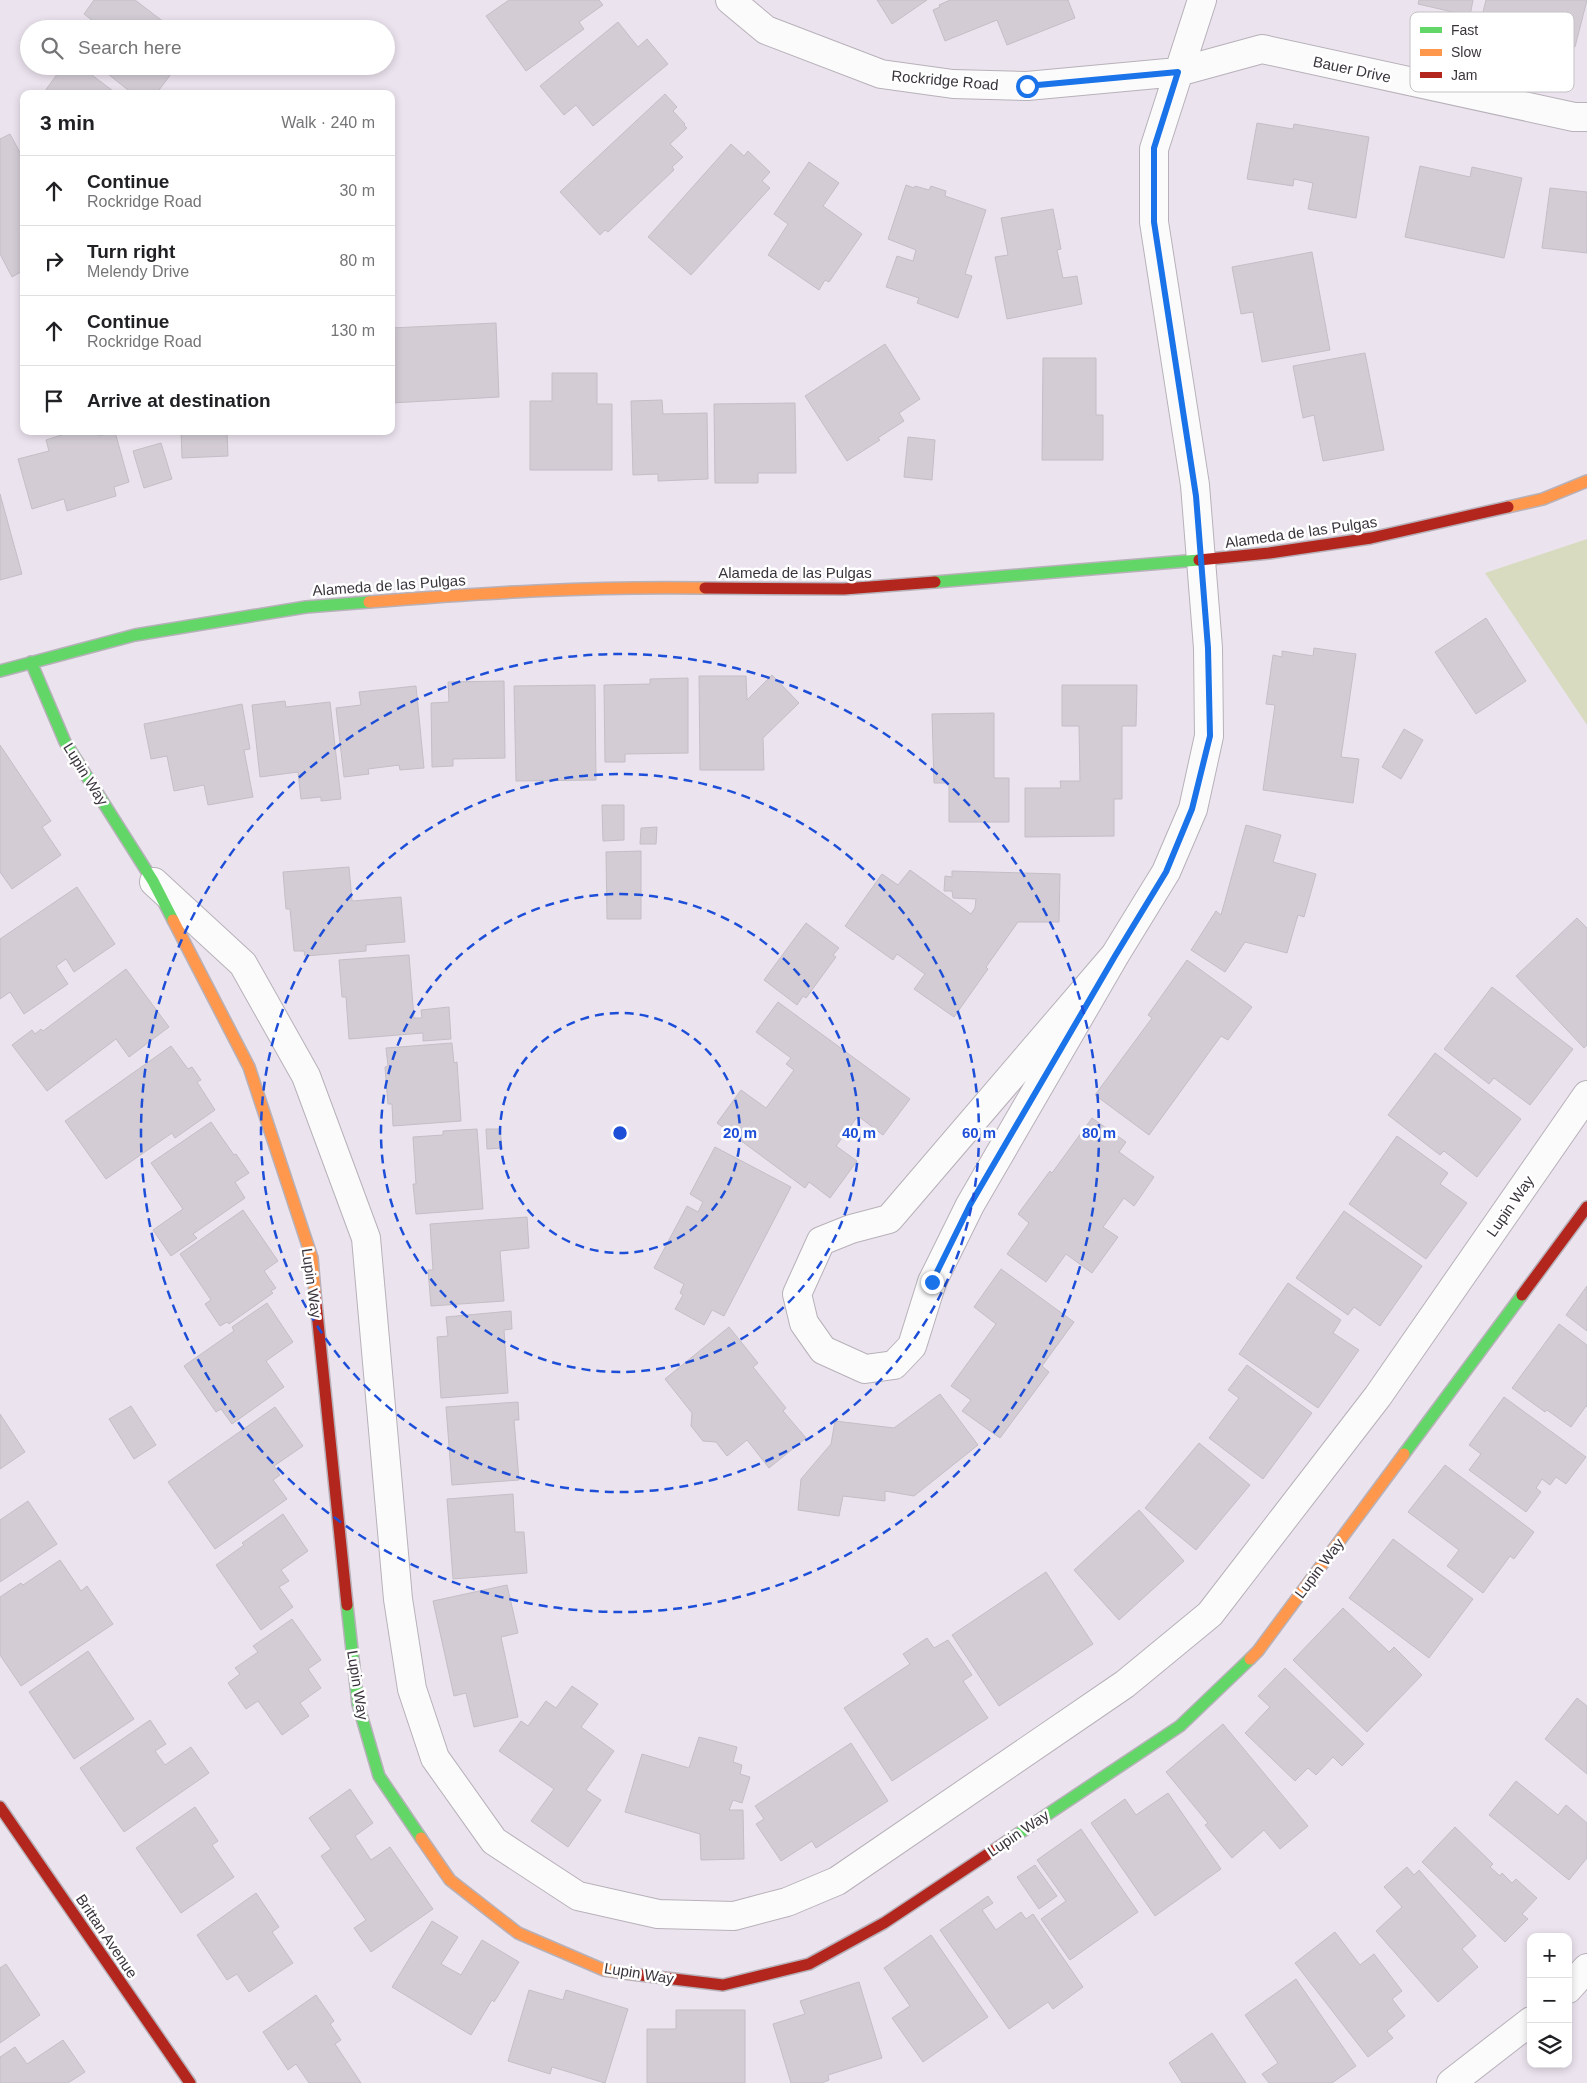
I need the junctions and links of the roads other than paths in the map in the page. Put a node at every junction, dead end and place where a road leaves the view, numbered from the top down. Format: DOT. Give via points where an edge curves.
graph roads {
  1 [pos="730,0"];
  2 [pos="1202,0"];
  3 [pos="1178,72"];
  4 [pos="1410,81"];
  5 [pos="1459,92"];
  6 [pos="1587,117"];
  7 [pos="1587,481"];
  8 [pos="1202,560"];
  9 [pos="31,662"];
  10 [pos="0,671"];
  11 [pos="153,881"];
  12 [pos="1115,956"];
  13 [pos="1587,1095"];
  14 [pos="1587,1207"];
  15 [pos="0,1806"];
  16 [pos="1587,1968"];
  17 [pos="1572,1985"];
  18 [pos="1528,2023"];
  19 [pos="190,2083"];
  20 [pos="1451,2083"];
  1 -- 3 [label="street, Rockridge Road" via="766,30 881,74 953,84 1027,86"];
  2 -- 3 [label="street"];
  3 -- 4 [label="street, Bauer Drive" via="1262,49"];
  3 -- 8 [label="street" via="1154,148 1154,222 1195,485"];
  5 -- 6 [label="street, Bauer Drive"];
  7 -- 8 [label="street, Alameda de las Pulgas" via="1543,499 1371,538"];
  8 -- 9 [label="street, Alameda de las Pulgas" via="844,589 658,586 483,593 306,607 135,635"];
  8 -- 12 [label="street" via="1210,736 1192,809 1166,872"];
  9 -- 10 [label="street, Alameda de las Pulgas"];
  9 -- 11 [label="street, Lupin Way" via="65,742"];
  11 -- 13 [label="street, Lupin Way" via="243,964 306,1076 366,1238 398,1599 412,1689 435,1758 494,1841 578,1896 658,1914 734,1916 787,1902 837,1881 1124,1684 1210,1614 1378,1396"];
  11 -- 14 [label="street, Lupin Way" via="249,1067 312,1258 358,1704 379,1776 450,1880 518,1934 604,1970 723,1985 809,1964 884,1923 1180,1726 1258,1651"];
  12 -- 12 [label="street" via="889,1219 821,1241 797,1294 804,1323 823,1350 865,1369 894,1365 912,1346 932,1282 970,1205"];
  15 -- 19 [label="street, Brittan Avenue"];
  16 -- 17 [label="street"];
  18 -- 20 [label="street"];
}
